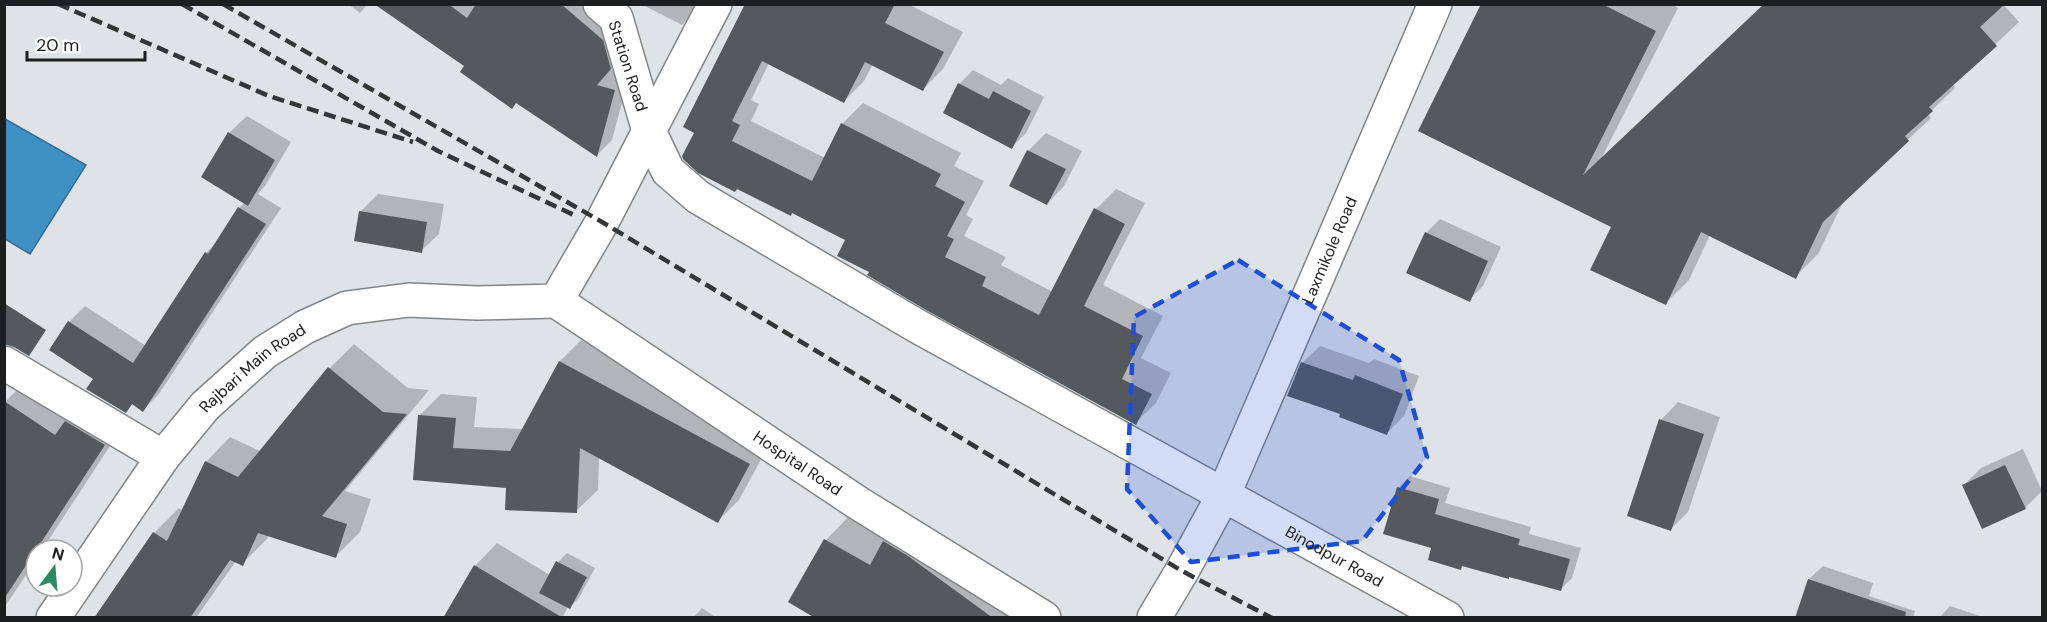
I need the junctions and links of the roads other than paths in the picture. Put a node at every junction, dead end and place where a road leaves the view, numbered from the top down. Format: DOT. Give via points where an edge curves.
graph roads {
  1 [pos="600,4"];
  2 [pos="715,4"];
  3 [pos="1435,4"];
  4 [pos="649,131"];
  5 [pos="556,301"];
  6 [pos="4,363"];
  7 [pos="163,457"];
  8 [pos="1223,496"];
  9 [pos="53,618"];
  10 [pos="1044,618"];
  11 [pos="1154,618"];
  12 [pos="1447,618"];
  1 -- 4 [label="street, Station Road" via="616,18"];
  2 -- 4 [label="street"];
  3 -- 8 [label="street, Laxmikole Road"];
  4 -- 5 [label="street"];
  4 -- 8 [label="street, Station Road" via="668,171 698,197 917,326"];
  5 -- 7 [label="street, Rajbari Main Road" via="409,300 347,308 305,327 265,352 205,406"];
  5 -- 10 [label="street, Hospital Road" via="858,503"];
  6 -- 7 [label="street"];
  7 -- 9 [label="street, Rajbari Main Road"];
  8 -- 11 [label="street, Laxmikole Road"];
  8 -- 12 [label="street, Binodpur Road"];
}
